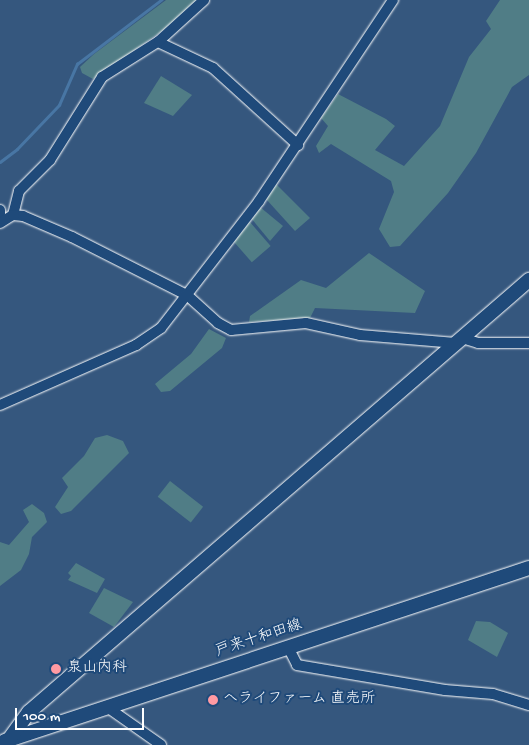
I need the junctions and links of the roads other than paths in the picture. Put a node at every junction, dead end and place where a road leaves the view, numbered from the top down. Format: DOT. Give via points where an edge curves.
graph roads {
  1 [pos="204,0"];
  2 [pos="393,0"];
  3 [pos="158,42"];
  4 [pos="298,145"];
  5 [pos="13,215"];
  6 [pos="0,223"];
  7 [pos="529,280"];
  8 [pos="187,295"];
  9 [pos="459,340"];
  10 [pos="529,343"];
  11 [pos="0,405"];
  12 [pos="529,568"];
  13 [pos="288,647"];
  14 [pos="529,705"];
  15 [pos="107,707"];
  16 [pos="4,742"];
  17 [pos="161,745"];
  1 -- 3 [label="street"];
  2 -- 4 [label="street"];
  3 -- 4 [label="street" via="213,68"];
  3 -- 5 [label="street" via="102,77 50,160 20,191"];
  4 -- 8 [label="street"];
  5 -- 6 [label="street"];
  5 -- 8 [label="street" via="72,237"];
  7 -- 9 [label="street"];
  8 -- 9 [label="street" via="218,324 231,330 306,323 360,335"];
  8 -- 11 [label="street" via="161,328 136,345"];
  9 -- 10 [label="street"];
  9 -- 16 [label="street" via="29,712"];
  12 -- 13 [label="street, 戸来十和田線"];
  13 -- 14 [label="street" via="297,665 444,690 493,694"];
  13 -- 15 [label="street, 戸来十和田線"];
  15 -- 16 [label="street, 戸来十和田線"];
  15 -- 17 [label="street"];
}
